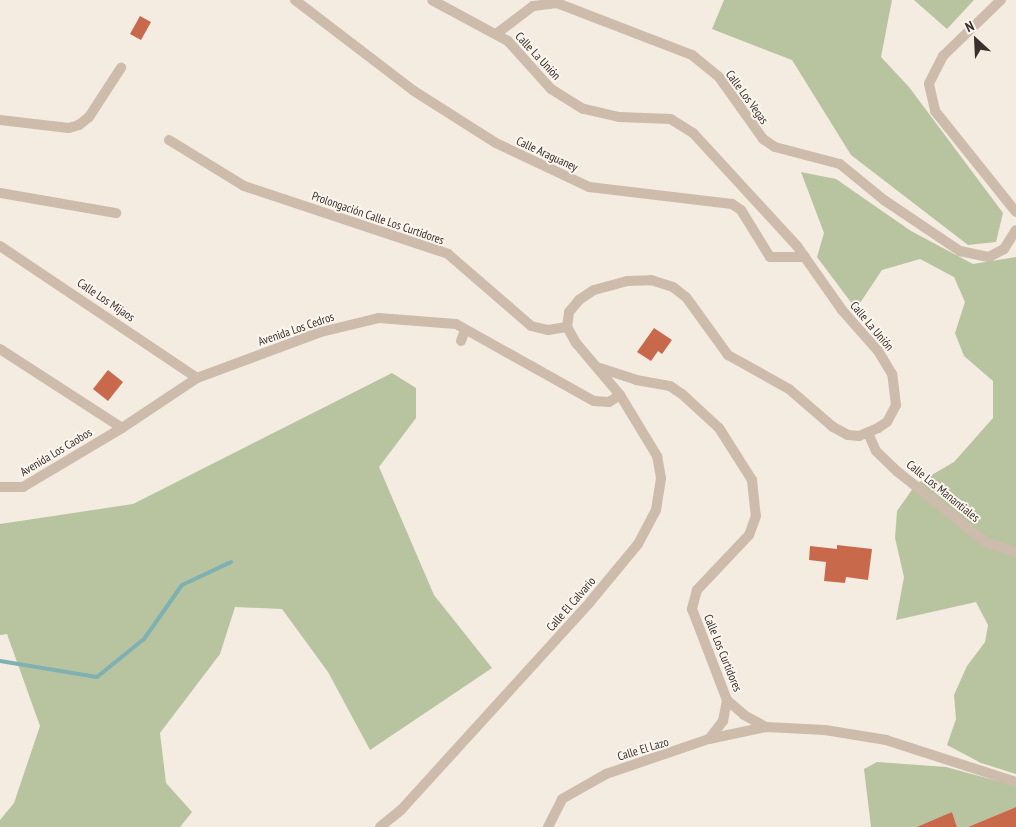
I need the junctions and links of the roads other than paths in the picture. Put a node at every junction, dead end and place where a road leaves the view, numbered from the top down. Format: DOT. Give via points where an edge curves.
graph roads {
  1 [pos="295,0"];
  2 [pos="432,0"];
  3 [pos="1001,0"];
  4 [pos="496,34"];
  5 [pos="121,68"];
  6 [pos="0,120"];
  7 [pos="169,140"];
  8 [pos="0,193"];
  9 [pos="116,212"];
  10 [pos="1016,212"];
  11 [pos="1016,230"];
  12 [pos="0,246"];
  13 [pos="805,257"];
  14 [pos="567,328"];
  15 [pos="465,330"];
  16 [pos="461,341"];
  17 [pos="0,349"];
  18 [pos="595,364"];
  19 [pos="197,378"];
  20 [pos="636,380"];
  21 [pos="620,395"];
  22 [pos="122,428"];
  23 [pos="868,433"];
  24 [pos="0,488"];
  25 [pos="1016,552"];
  26 [pos="727,700"];
  27 [pos="766,727"];
  28 [pos="709,739"];
  29 [pos="1016,782"];
  30 [pos="380,827"];
  31 [pos="548,827"];
  1 -- 13 [label="street, Calle Araguaney" via="414,91 496,143 589,187 732,204 741,210 770,257"];
  2 -- 4 [label="street, Calle La Unión"];
  3 -- 10 [label="street" via="942,56 929,84 936,112"];
  4 -- 11 [label="street, Calle Los Vegas" via="533,6 557,3 566,6 692,56 719,77 763,139 775,147 840,164 884,200 960,251 989,257 1004,249"];
  4 -- 13 [label="street, Calle La Unión" via="522,54 551,89 584,109 619,117 659,116 683,124 734,174"];
  5 -- 6 [label="street" via="89,117 79,126 69,128"];
  7 -- 14 [label="street, Prolongación Calle Los Curtidores" via="244,186 448,254 531,326 548,330"];
  8 -- 9 [label="street"];
  12 -- 19 [label="street, Calle Los Mijaos"];
  13 -- 23 [label="street, Calle La Unión" via="892,374 896,395 893,413 887,422"];
  14 -- 18 [label="street"];
  14 -- 23 [label="street" via="568,312 594,290 628,281 658,281 686,297 722,350 732,358 789,389 841,432 859,436"];
  15 -- 16 [label="street"];
  15 -- 19 [label="street, Avenida Los Cedros" via="456,324 378,318 321,332"];
  15 -- 21 [label="street, Avenida Los Cedros" via="594,401 609,402"];
  17 -- 22 [label="street"];
  18 -- 20 [label="street, Calle Los Curtidores"];
  18 -- 21 [label="street, Calle El Calvario"];
  19 -- 22 [label="street, Avenida Los Cedros"];
  20 -- 21 [label="street" via="628,383"];
  20 -- 26 [label="street, Calle Los Curtidores" via="670,386 700,409 736,450 752,480 756,516 749,535 697,590 692,608 703,644"];
  21 -- 30 [label="street, Calle El Calvario" via="649,440 660,466 658,501 648,527 625,561 526,676 401,810"];
  22 -- 24 [label="street, Avenida Los Caobos" via="23,487"];
  23 -- 25 [label="street, Calle Los Manantiales" via="876,451 898,472 987,543"];
  26 -- 27 [label="street, Calle Los Curtidores" via="744,715"];
  26 -- 28 [label="street" via="723,721"];
  27 -- 28 [label="street, Calle El Lazo"];
  27 -- 29 [label="street, Calle Los Curtidores" via="825,730 886,740"];
  28 -- 31 [label="street, Calle El Lazo" via="687,749 634,762 577,788 562,800"];
}
